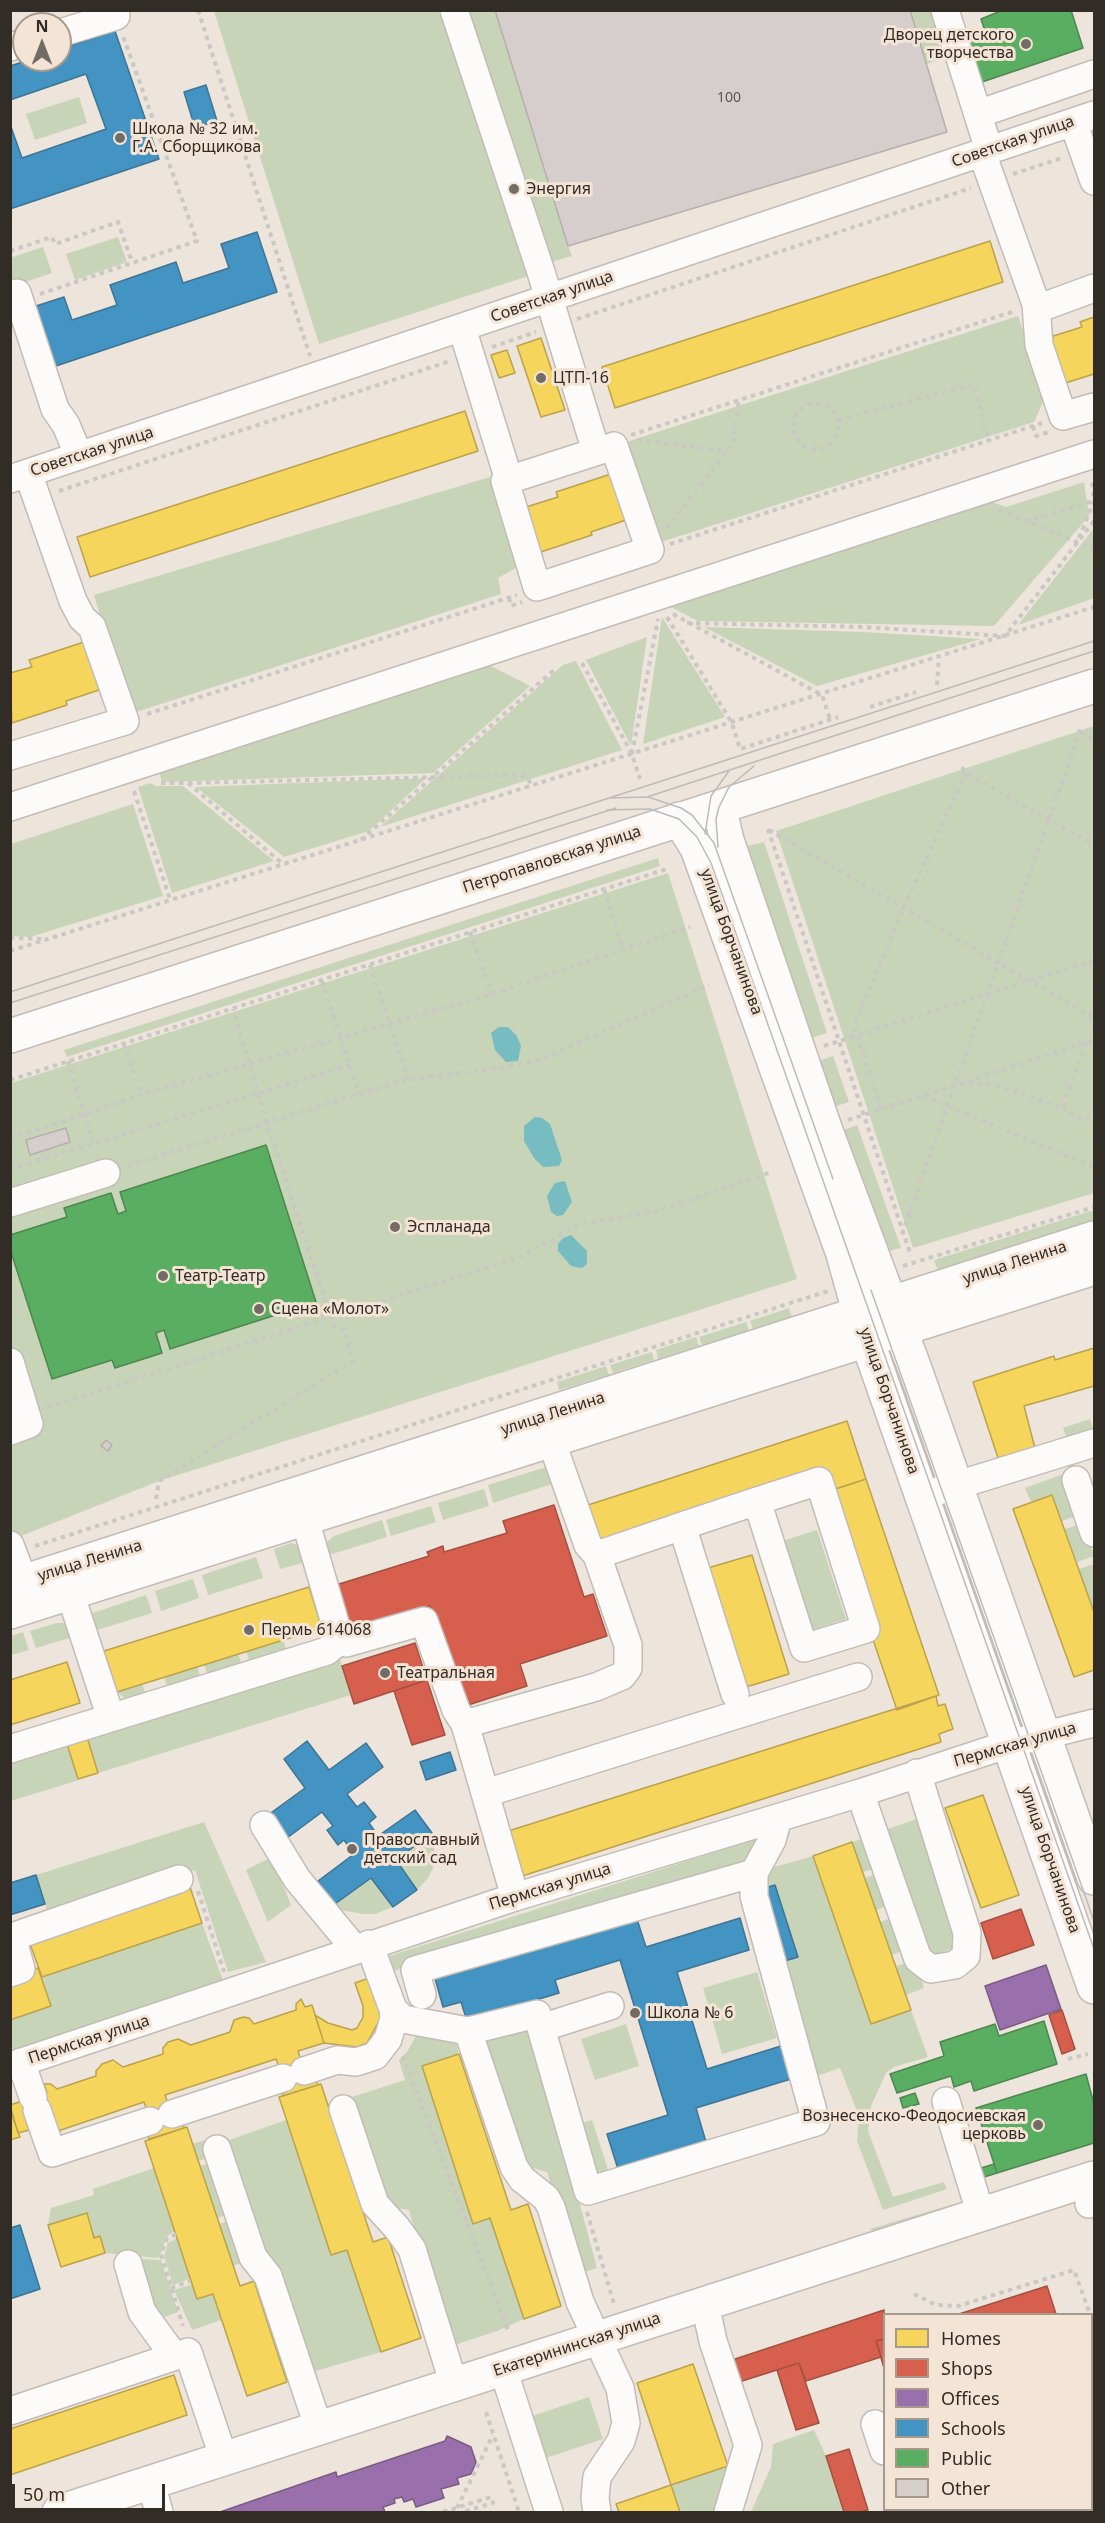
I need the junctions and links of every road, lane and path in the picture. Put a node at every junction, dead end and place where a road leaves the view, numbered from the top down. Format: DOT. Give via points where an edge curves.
graph roads {
  1 [pos="198,10"];
  2 [pos="454,10"];
  3 [pos="945,10"];
  4 [pos="961,10"];
  5 [pos="116,16"];
  6 [pos="72,29"];
  7 [pos="1095,74"];
  8 [pos="966,76"];
  9 [pos="1039,93"];
  10 [pos="978,114"];
  11 [pos="1073,122"];
  12 [pos="986,152"];
  13 [pos="1095,181"];
  14 [pos="10,251"];
  15 [pos="132,262"];
  16 [pos="1095,288"];
  17 [pos="15,298"];
  18 [pos="548,298"];
  19 [pos="1037,307"];
  20 [pos="462,328"];
  21 [pos="316,377"];
  22 [pos="740,400"];
  23 [pos="1095,407"];
  24 [pos="1063,417"];
  25 [pos="838,420"];
  26 [pos="989,440"];
  27 [pos="596,451"];
  28 [pos="727,451"];
  29 [pos="1095,454"];
  30 [pos="79,456"];
  31 [pos="19,476"];
  32 [pos="509,480"];
  33 [pos="1094,486"];
  34 [pos="964,496"];
  35 [pos="1094,501"];
  36 [pos="1026,521"];
  37 [pos="1095,521"];
  38 [pos="1077,542"];
  39 [pos="1095,549"];
  40 [pos="650,550"];
  41 [pos="537,587"];
  42 [pos="659,601"];
  43 [pos="1095,607"];
  44 [pos="687,623"];
  45 [pos="1005,636"];
  46 [pos="939,656"];
  47 [pos="582,663"];
  48 [pos="554,670"];
  49 [pos="937,685"];
  50 [pos="1095,686"];
  51 [pos="916,692"];
  52 [pos="822,695"];
  53 [pos="870,707"];
  54 [pos="838,717"];
  55 [pos="830,719"];
  56 [pos="125,721"];
  57 [pos="732,723"];
  58 [pos="1095,739"];
  59 [pos="632,754"];
  60 [pos="10,756"];
  61 [pos="962,767"];
  62 [pos="127,769"];
  63 [pos="966,773"];
  64 [pos="434,775"];
  65 [pos="640,779"];
  66 [pos="188,783"];
  67 [pos="534,786"];
  68 [pos="10,807"];
  69 [pos="719,807"];
  70 [pos="679,819"];
  71 [pos="1049,819"];
  72 [pos="358,842"];
  73 [pos="1095,845"];
  74 [pos="284,865"];
  75 [pos="670,868"];
  76 [pos="604,890"];
  77 [pos="171,902"];
  78 [pos="904,907"];
  79 [pos="690,927"];
  80 [pos="470,932"];
  81 [pos="10,938"];
  82 [pos="49,939"];
  83 [pos="623,948"];
  84 [pos="10,951"];
  85 [pos="1095,960"];
  86 [pos="999,962"];
  87 [pos="370,965"];
  88 [pos="1029,980"];
  89 [pos="322,981"];
  90 [pos="709,985"];
  91 [pos="492,994"];
  92 [pos="987,994"];
  93 [pos="233,1009"];
  94 [pos="1095,1018"];
  95 [pos="390,1025"];
  96 [pos="10,1036"];
  97 [pos="856,1036"];
  98 [pos="341,1039"];
  99 [pos="1095,1040"];
  100 [pos="839,1041"];
  101 [pos="1086,1042"];
  102 [pos="124,1044"];
  103 [pos="800,1054"];
  104 [pos="68,1061"];
  105 [pos="250,1065"];
  106 [pos="350,1065"];
  107 [pos="408,1079"];
  108 [pos="10,1080"];
  109 [pos="956,1083"];
  110 [pos="258,1093"];
  111 [pos="359,1094"];
  112 [pos="141,1095"];
  113 [pos="922,1096"];
  114 [pos="947,1107"];
  115 [pos="1062,1108"];
  116 [pos="881,1109"];
  117 [pos="84,1114"];
  118 [pos="864,1115"];
  119 [pos="1095,1117"];
  120 [pos="267,1123"];
  121 [pos="825,1128"];
  122 [pos="10,1138"];
  123 [pos="93,1142"];
  124 [pos="1095,1167"];
  125 [pos="10,1169"];
  126 [pos="771,1172"];
  127 [pos="106,1173"];
  128 [pos="10,1203"];
  129 [pos="1095,1207"];
  130 [pos="902,1234"];
  131 [pos="1095,1238"];
  132 [pos="911,1256"];
  133 [pos="914,1263"];
  134 [pos="1095,1268"];
  135 [pos="837,1288"];
  136 [pos="330,1315"];
  137 [pos="879,1321"];
  138 [pos="10,1362"];
  139 [pos="18,1422"];
  140 [pos="551,1440"];
  141 [pos="1095,1443"];
  142 [pos="1076,1480"];
  143 [pos="956,1485"];
  144 [pos="922,1496"];
  145 [pos="156,1499"];
  146 [pos="757,1502"];
  147 [pos="305,1520"];
  148 [pos="682,1526"];
  149 [pos="1095,1533"];
  150 [pos="21,1546"];
  151 [pos="597,1555"];
  152 [pos="17,1584"];
  153 [pos="70,1593"];
  154 [pos="10,1612"];
  155 [pos="340,1640"];
  156 [pos="858,1677"];
  157 [pos="735,1694"];
  158 [pos="111,1718"];
  159 [pos="1095,1722"];
  160 [pos="465,1724"];
  161 [pos="1045,1735"];
  162 [pos="1009,1744"];
  163 [pos="10,1749"];
  164 [pos="916,1773"];
  165 [pos="486,1793"];
  166 [pos="860,1793"];
  167 [pos="778,1818"];
  168 [pos="264,1825"];
  169 [pos="754,1873"];
  170 [pos="1095,1878"];
  171 [pos="179,1879"];
  172 [pos="515,1898"];
  173 [pos="11,1937"];
  174 [pos="362,1947"];
  175 [pos="10,1973"];
  176 [pos="1095,1987"];
  177 [pos="230,1993"];
  178 [pos="422,1995"];
  179 [pos="610,2007"];
  180 [pos="392,2018"];
  181 [pos="541,2028"];
  182 [pos="468,2031"];
  183 [pos="1088,2054"];
  184 [pos="1068,2059"];
  185 [pos="16,2064"];
  186 [pos="946,2101"];
  187 [pos="343,2109"];
  188 [pos="217,2149"];
  189 [pos="1093,2190"];
  190 [pos="588,2191"];
  191 [pos="981,2215"];
  192 [pos="176,2234"];
  193 [pos="129,2264"];
  194 [pos="190,2282"];
  195 [pos="171,2288"];
  196 [pos="914,2294"];
  197 [pos="614,2304"];
  198 [pos="705,2304"];
  199 [pos="1090,2313"];
  200 [pos="1093,2320"];
  201 [pos="1095,2329"];
  202 [pos="509,2333"];
  203 [pos="596,2339"];
  204 [pos="181,2354"];
  205 [pos="503,2369"];
  206 [pos="454,2385"];
  207 [pos="10,2411"];
  208 [pos="486,2412"];
  209 [pos="875,2424"];
  210 [pos="319,2429"];
  211 [pos="494,2434"];
  212 [pos="883,2446"];
  213 [pos="224,2459"];
  214 [pos="155,2498"];
  215 [pos="95,2507"];
  216 [pos="457,2508"];
  217 [pos="58,2512"];
  218 [pos="443,2512"];
  219 [pos="462,2512"];
  220 [pos="519,2512"];
  221 [pos="549,2512"];
  222 [pos="597,2512"];
  223 [pos="728,2512"];
  1 -- 21 [label="path"];
  2 -- 18 [label="street"];
  3 -- 8 [label="street"];
  4 -- 8 [label="street" via="973,72"];
  5 -- 6 [label="street"];
  5 -- 15 [label="path" via="197,241"];
  7 -- 9 [label="street"];
  8 -- 10 [label="street"];
  9 -- 10 [label="street"];
  9 -- 11 [label="street"];
  10 -- 12 [label="street"];
  11 -- 12 [label="street, Советская улица"];
  11 -- 13 [label="street"];
  12 -- 18 [label="street, Советская улица"];
  12 -- 19 [label="street"];
  14 -- 15 [label="path" via="52,237 55,244 118,222"];
  15 -- 17 [label="path"];
  16 -- 19 [label="street"];
  17 -- 30 [label="street" via="55,409"];
  18 -- 20 [label="street, Советская улица"];
  18 -- 27 [label="street"];
  19 -- 22 [label="path"];
  19 -- 24 [label="street" via="1039,345"];
  20 -- 21 [label="street, Советская улица"];
  20 -- 32 [label="street"];
  21 -- 30 [label="street, Советская улица"];
  22 -- 28 [label="path" via="733,443"];
  22 -- 28 [label="path" via="621,438"];
  23 -- 24 [label="street"];
  24 -- 26 [label="path"];
  25 -- 25 [label="path" via="826,406 810,402 797,412 792,428 807,447 823,450 835,439"];
  25 -- 26 [label="path" via="973,384"];
  26 -- 40 [label="path"];
  27 -- 32 [label="street"];
  27 -- 40 [label="street" via="614,446"];
  28 -- 40 [label="path"];
  29 -- 34 [label="street"];
  30 -- 31 [label="street, Советская улица"];
  31 -- 56 [label="street" via="73,601 82,618 93,627"];
  32 -- 41 [label="street" via="506,481"];
  33 -- 35 [label="path"];
  34 -- 36 [label="path"];
  34 -- 42 [label="street"];
  35 -- 36 [label="path"];
  35 -- 38 [label="path"];
  36 -- 38 [label="path"];
  37 -- 38 [label="path"];
  38 -- 39 [label="path"];
  38 -- 45 [label="path"];
  40 -- 41 [label="street"];
  41 -- 56 [label="path"];
  42 -- 44 [label="path"];
  42 -- 57 [label="path"];
  42 -- 59 [label="path"];
  42 -- 62 [label="street"];
  43 -- 45 [label="path"];
  44 -- 45 [label="path" via="864,627"];
  44 -- 52 [label="path"];
  45 -- 46 [label="path"];
  46 -- 49 [label="path"];
  46 -- 52 [label="path"];
  47 -- 59 [label="path"];
  48 -- 64 [label="path"];
  50 -- 69 [label="main road, Петропавловская улица"];
  51 -- 53 [label="path"];
  52 -- 55 [label="path"];
  52 -- 57 [label="path"];
  54 -- 55 [label="path"];
  55 -- 57 [label="path" via="740,749"];
  56 -- 60 [label="street"];
  57 -- 59 [label="path"];
  58 -- 71 [label="path" via="1079,731"];
  59 -- 65 [label="path"];
  59 -- 67 [label="path"];
  61 -- 63 [label="path"];
  62 -- 66 [label="path" via="163,784"];
  62 -- 68 [label="street"];
  62 -- 77 [label="path"];
  63 -- 71 [label="path"];
  63 -- 78 [label="path"];
  64 -- 66 [label="path"];
  64 -- 67 [label="path" via="523,775"];
  64 -- 72 [label="path"];
  66 -- 74 [label="path"];
  67 -- 72 [label="path"];
  69 -- 70 [label="main road, Петропавловская улица"];
  69 -- 103 [label="main road, улица Борчанинова"];
  70 -- 96 [label="main road, Петропавловская улица"];
  70 -- 137 [label="main road, улица Борчанинова" via="697,848 843,1254"];
  71 -- 73 [label="path"];
  71 -- 86 [label="path"];
  72 -- 74 [label="path"];
  74 -- 77 [label="path"];
  75 -- 76 [label="path"];
  76 -- 80 [label="path"];
  76 -- 83 [label="path"];
  77 -- 82 [label="path"];
  78 -- 86 [label="path"];
  78 -- 97 [label="path" via="854,1026"];
  78 -- 100 [label="path" via="768,829"];
  79 -- 83 [label="path"];
  80 -- 87 [label="path"];
  80 -- 91 [label="path"];
  81 -- 82 [label="path"];
  82 -- 84 [label="path"];
  83 -- 91 [label="path"];
  85 -- 88 [label="path"];
  86 -- 88 [label="path"];
  86 -- 92 [label="path"];
  87 -- 89 [label="path"];
  87 -- 95 [label="path"];
  88 -- 92 [label="path"];
  88 -- 94 [label="path"];
  89 -- 93 [label="path"];
  89 -- 98 [label="path"];
  90 -- 107 [label="path" via="538,1060"];
  91 -- 95 [label="path"];
  92 -- 97 [label="path"];
  92 -- 109 [label="path"];
  93 -- 102 [label="path"];
  93 -- 105 [label="path"];
  95 -- 98 [label="path"];
  95 -- 107 [label="path"];
  97 -- 100 [label="path"];
  97 -- 116 [label="path"];
  98 -- 105 [label="path"];
  98 -- 106 [label="path"];
  99 -- 101 [label="path"];
  100 -- 103 [label="path"];
  100 -- 118 [label="path"];
  101 -- 109 [label="path"];
  101 -- 115 [label="path"];
  102 -- 104 [label="path"];
  102 -- 112 [label="path"];
  103 -- 121 [label="main road, улица Борчанинова"];
  104 -- 108 [label="path"];
  104 -- 117 [label="path"];
  105 -- 110 [label="path"];
  105 -- 112 [label="path"];
  106 -- 110 [label="path"];
  106 -- 111 [label="path"];
  107 -- 111 [label="path"];
  109 -- 113 [label="path"];
  109 -- 114 [label="path"];
  109 -- 115 [label="path" via="997,1085"];
  110 -- 120 [label="path"];
  110 -- 123 [label="path"];
  111 -- 120 [label="path"];
  112 -- 117 [label="path"];
  113 -- 114 [label="path"];
  113 -- 116 [label="path"];
  114 -- 124 [label="path"];
  114 -- 130 [label="path"];
  115 -- 119 [label="path" via="1083,1120"];
  116 -- 118 [label="path"];
  117 -- 122 [label="path"];
  117 -- 123 [label="path"];
  118 -- 121 [label="path"];
  118 -- 130 [label="path"];
  120 -- 127 [label="path"];
  120 -- 136 [label="path"];
  121 -- 137 [label="main road, улица Борчанинова"];
  123 -- 125 [label="path"];
  126 -- 136 [label="path" via="654,1212 580,1224 520,1257"];
  127 -- 128 [label="street"];
  129 -- 133 [label="path"];
  130 -- 132 [label="path"];
  131 -- 137 [label="main road, улица Ленина"];
  134 -- 137 [label="main road, улица Ленина"];
  135 -- 150 [label="path"];
  136 -- 139 [label="path"];
  136 -- 145 [label="path" via="334,1326 344,1329 353,1361 159,1481"];
  137 -- 140 [label="main road, улица Ленина"];
  137 -- 143 [label="main road, улица Борчанинова"];
  137 -- 144 [label="main road, улица Борчанинова"];
  137 -- 152 [label="main road, улица Ленина"];
  138 -- 139 [label="street"];
  140 -- 147 [label="main road, улица Ленина"];
  140 -- 151 [label="street" via="588,1545"];
  141 -- 143 [label="street"];
  142 -- 149 [label="street"];
  143 -- 144 [label="street"];
  143 -- 161 [label="main road, улица Борчанинова"];
  144 -- 162 [label="main road, улица Борчанинова"];
  146 -- 146 [label="street" via="804,1648 866,1629 819,1481"];
  146 -- 148 [label="street"];
  147 -- 153 [label="main road, улица Ленина"];
  147 -- 155 [label="street"];
  148 -- 151 [label="street"];
  148 -- 157 [label="street"];
  150 -- 152 [label="street"];
  151 -- 160 [label="street" via="628,1645 628,1668 611,1682"];
  153 -- 154 [label="main road, улица Ленина"];
  153 -- 158 [label="street"];
  155 -- 158 [label="street" via="327,1651"];
  155 -- 160 [label="street" via="346,1643 424,1621 456,1710"];
  156 -- 165 [label="street"];
  158 -- 163 [label="street"];
  159 -- 161 [label="street, Пермская улица"];
  160 -- 165 [label="street"];
  161 -- 162 [label="street, Пермская улица"];
  161 -- 170 [label="main road, улица Борчанинова"];
  162 -- 164 [label="street, Пермская улица"];
  162 -- 176 [label="main road, улица Борчанинова"];
  164 -- 166 [label="street, Пермская улица"];
  164 -- 166 [label="street" via="967,1933 969,1950 955,1965 931,1969 918,1959"];
  165 -- 172 [label="street"];
  166 -- 167 [label="street, Пермская улица"];
  167 -- 169 [label="street"];
  167 -- 172 [label="street, Пермская улица"];
  168 -- 174 [label="street" via="297,1879"];
  169 -- 178 [label="street" via="415,1970"];
  169 -- 190 [label="street" via="754,1896 816,2122"];
  171 -- 173 [label="street"];
  171 -- 177 [label="path" via="193,1876"];
  172 -- 174 [label="street, Пермская улица"];
  173 -- 175 [label="street" via="21,1969"];
  174 -- 177 [label="street, Пермская улица"];
  174 -- 180 [label="street"];
  177 -- 185 [label="street, Пермская улица"];
  179 -- 181 [label="street"];
  180 -- 182 [label="street"];
  180 -- 185 [label="street" via="382,2048 365,2061 337,2060 52,2153"];
  180 -- 202 [label="path"];
  181 -- 182 [label="street" via="537,2014"];
  181 -- 190 [label="street"];
  182 -- 203 [label="street" via="514,2167 551,2207 580,2302"];
  183 -- 184 [label="path"];
  186 -- 191 [label="street"];
  187 -- 206 [label="street" via="375,2205 412,2249"];
  188 -- 210 [label="street" via="254,2257 268,2276"];
  189 -- 191 [label="main road, Екатерининская улица"];
  190 -- 197 [label="path" via="584,2203"];
  191 -- 198 [label="main road, Екатерининская улица"];
  192 -- 195 [label="path" via="167,2239 161,2254"];
  193 -- 204 [label="street" via="142,2312"];
  194 -- 195 [label="path"];
  195 -- 204 [label="path"];
  196 -- 199 [label="path" via="936,2305 958,2306 1074,2270"];
  198 -- 203 [label="main road, Екатерининская улица"];
  198 -- 223 [label="street" via="713,2342 748,2445"];
  200 -- 201 [label="path"];
  203 -- 205 [label="main road, Екатерининская улица"];
  203 -- 222 [label="street" via="617,2380 626,2423 621,2441 597,2477"];
  204 -- 207 [label="street"];
  204 -- 213 [label="street"];
  205 -- 206 [label="main road, Екатерининская улица"];
  205 -- 221 [label="street"];
  206 -- 210 [label="main road, Екатерининская улица"];
  208 -- 211 [label="path"];
  209 -- 212 [label="street"];
  210 -- 213 [label="main road, Екатерининская улица"];
  211 -- 216 [label="path"];
  211 -- 220 [label="path"];
  213 -- 214 [label="main road, Екатерининская улица"];
  214 -- 215 [label="main road, Екатерининская улица"];
  215 -- 217 [label="main road, Екатерининская улица"];
  216 -- 218 [label="path"];
  216 -- 219 [label="path" via="491,2497 493,2503"];
}
